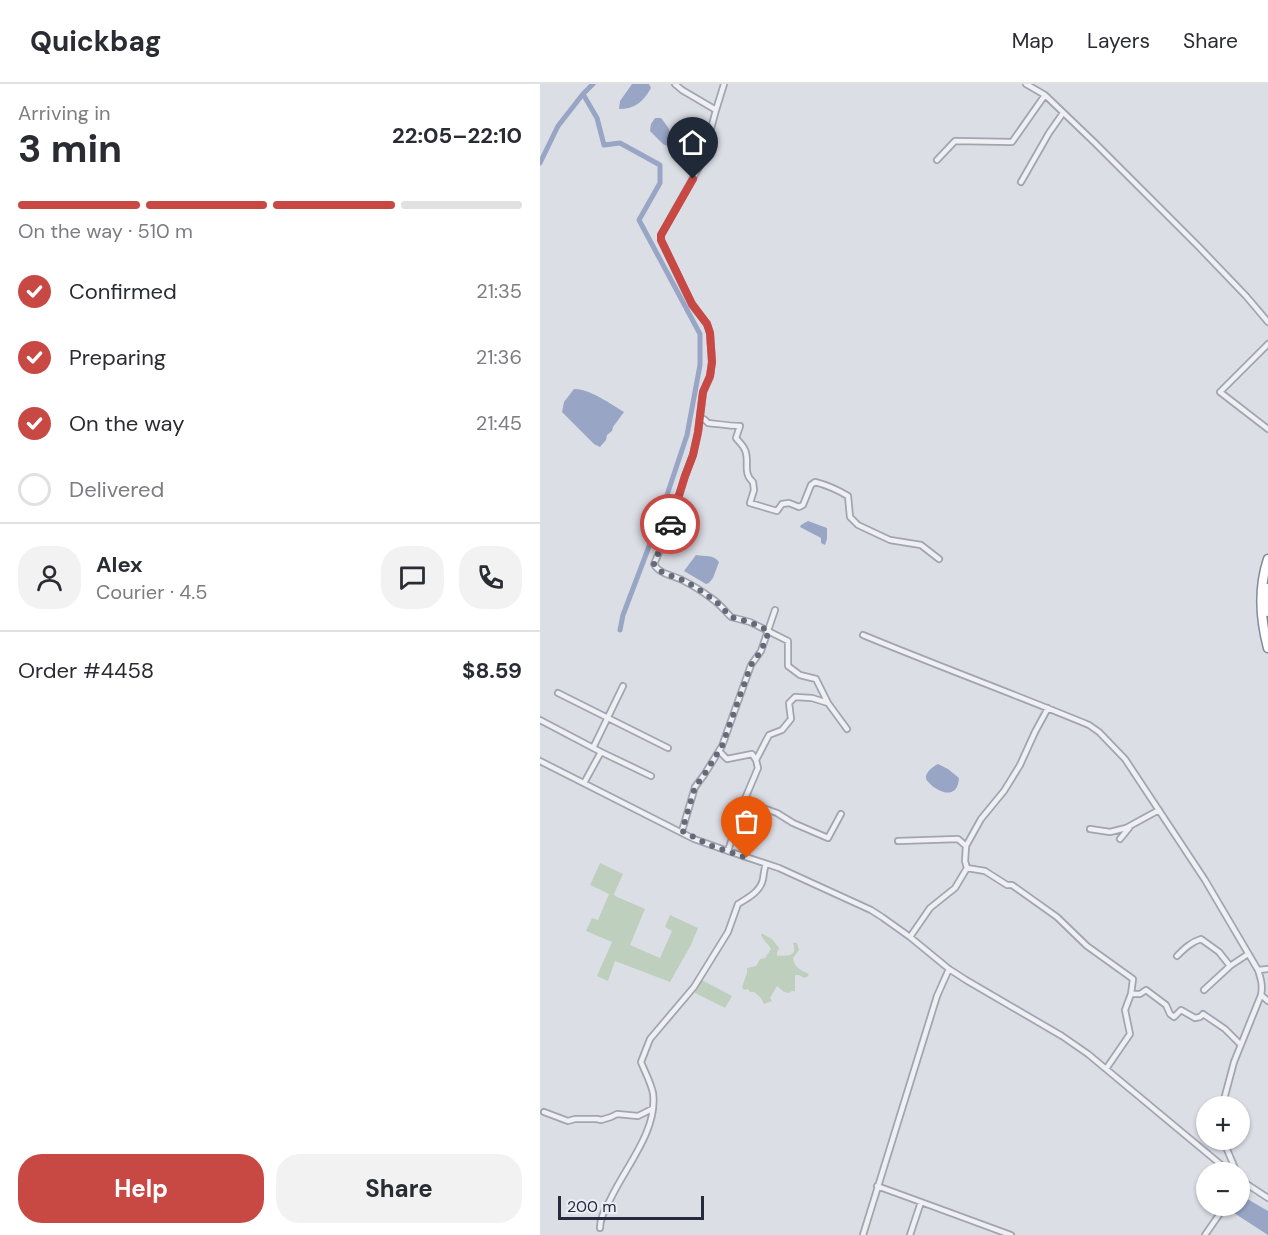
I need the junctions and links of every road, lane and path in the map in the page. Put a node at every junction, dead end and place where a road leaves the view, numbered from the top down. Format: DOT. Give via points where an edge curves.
graph roads {
  1 [pos="675,84"];
  2 [pos="724,84"];
  3 [pos="1026,84"];
  4 [pos="1045,95"];
  5 [pos="716,110"];
  6 [pos="1063,113"];
  7 [pos="937,160"];
  8 [pos="1021,182"];
  9 [pos="1268,322"];
  10 [pos="1268,344"];
  11 [pos="700,417"];
  12 [pos="1268,429"];
  13 [pos="939,559"];
  14 [pos="1268,559"];
  15 [pos="1268,588"];
  16 [pos="775,610"];
  17 [pos="1268,612"];
  18 [pos="769,631"];
  19 [pos="863,635"];
  20 [pos="1268,648"];
  21 [pos="623,686"];
  22 [pos="558,693"];
  23 [pos="828,703"];
  24 [pos="1048,708"];
  25 [pos="608,718"];
  26 [pos="540,720"];
  27 [pos="847,729"];
  28 [pos="593,748"];
  29 [pos="668,748"];
  30 [pos="601,752"];
  31 [pos="719,752"];
  32 [pos="756,760"];
  33 [pos="540,761"];
  34 [pos="651,776"];
  35 [pos="584,783"];
  36 [pos="744,801"];
  37 [pos="1159,810"];
  38 [pos="841,814"];
  39 [pos="1130,826"];
  40 [pos="1090,829"];
  41 [pos="682,831"];
  42 [pos="1120,839"];
  43 [pos="898,841"];
  44 [pos="966,846"];
  45 [pos="728,851"];
  46 [pos="766,864"];
  47 [pos="967,868"];
  48 [pos="909,937"];
  49 [pos="1248,954"];
  50 [pos="1177,957"];
  51 [pos="1230,966"];
  52 [pos="949,969"];
  53 [pos="1268,969"];
  54 [pos="1258,970"];
  55 [pos="1204,990"];
  56 [pos="1131,994"];
  57 [pos="1261,995"];
  58 [pos="1268,1001"];
  59 [pos="1240,1044"];
  60 [pos="1106,1069"];
  61 [pos="1225,1096"];
  62 [pos="652,1109"];
  63 [pos="544,1112"];
  64 [pos="1218,1162"];
  65 [pos="877,1186"];
  66 [pos="1250,1186"];
  67 [pos="1268,1198"];
  68 [pos="921,1202"];
  69 [pos="1218,1216"];
  70 [pos="600,1228"];
  71 [pos="863,1235"];
  72 [pos="910,1235"];
  73 [pos="1011,1235"];
  74 [pos="1205,1235"];
  1 -- 5 [label="street"];
  2 -- 5 [label="street"];
  3 -- 4 [label="street"];
  4 -- 6 [label="street"];
  4 -- 7 [label="street" via="1012,142 954,141"];
  5 -- 11 [label="street" via="702,162 661,235 692,304 710,333 712,362"];
  6 -- 8 [label="street"];
  6 -- 9 [label="street" via="1191,239"];
  10 -- 12 [label="street" via="1220,392"];
  11 -- 13 [label="street" via="708,423 740,426 736,438 746,452 748,478 753,482 750,503 777,511 782,504 799,507 811,485 824,484 848,496 850,517 858,525 890,540 921,545"];
  11 -- 18 [label="street" via="693,455 654,564 710,597 731,617"];
  14 -- 20 [label="highway" via="1261,597"];
  15 -- 17 [label="highway"];
  16 -- 18 [label="street"];
  18 -- 23 [label="street" via="788,641 788,666 800,675 816,679"];
  18 -- 31 [label="street" via="751,665"];
  19 -- 24 [label="street"];
  21 -- 25 [label="street"];
  22 -- 25 [label="street"];
  23 -- 27 [label="street"];
  23 -- 32 [label="street" via="795,697 789,703 791,718 782,730 769,735"];
  24 -- 37 [label="street" via="1099,732 1125,759"];
  24 -- 44 [label="street" via="1020,765"];
  25 -- 28 [label="street"];
  25 -- 29 [label="street"];
  26 -- 28 [label="street"];
  28 -- 30 [label="street"];
  30 -- 34 [label="street"];
  30 -- 35 [label="street"];
  31 -- 32 [label="street" via="727,759 752,754"];
  31 -- 41 [label="street" via="695,787"];
  32 -- 36 [label="street" via="758,768"];
  33 -- 35 [label="street"];
  35 -- 41 [label="street"];
  36 -- 38 [label="street" via="828,838"];
  36 -- 45 [label="street"];
  37 -- 39 [label="street"];
  37 -- 49 [label="street"];
  39 -- 40 [label="street" via="1110,832"];
  39 -- 42 [label="street"];
  41 -- 45 [label="street"];
  43 -- 44 [label="street" via="957,839"];
  44 -- 47 [label="street"];
  45 -- 46 [label="street"];
  46 -- 48 [label="street" via="865,907"];
  46 -- 62 [label="street" via="763,881 752,896 738,904 728,932 694,987 650,1039 642,1062 652,1092"];
  47 -- 48 [label="street" via="955,888 930,908"];
  47 -- 56 [label="street" via="986,871 1012,885 1057,917 1087,946 1133,979"];
  48 -- 52 [label="street"];
  49 -- 51 [label="street"];
  49 -- 54 [label="street"];
  50 -- 51 [label="street" via="1201,939"];
  51 -- 55 [label="street"];
  52 -- 60 [label="street" via="1062,1036"];
  52 -- 65 [label="street"];
  53 -- 54 [label="street"];
  54 -- 57 [label="street"];
  56 -- 59 [label="street" via="1146,990 1166,1005 1173,1017 1181,1010 1195,1018 1203,1014"];
  56 -- 60 [label="street" via="1125,1010 1130,1034"];
  57 -- 58 [label="street"];
  57 -- 59 [label="street"];
  59 -- 61 [label="street"];
  60 -- 64 [label="street"];
  62 -- 63 [label="street" via="638,1116 617,1113 601,1120 568,1121"];
  62 -- 70 [label="street" via="641,1145 613,1193"];
  65 -- 68 [label="street"];
  65 -- 71 [label="street"];
  66 -- 67 [label="street"];
  68 -- 72 [label="street"];
  68 -- 73 [label="street"];
  69 -- 74 [label="street"];
}
